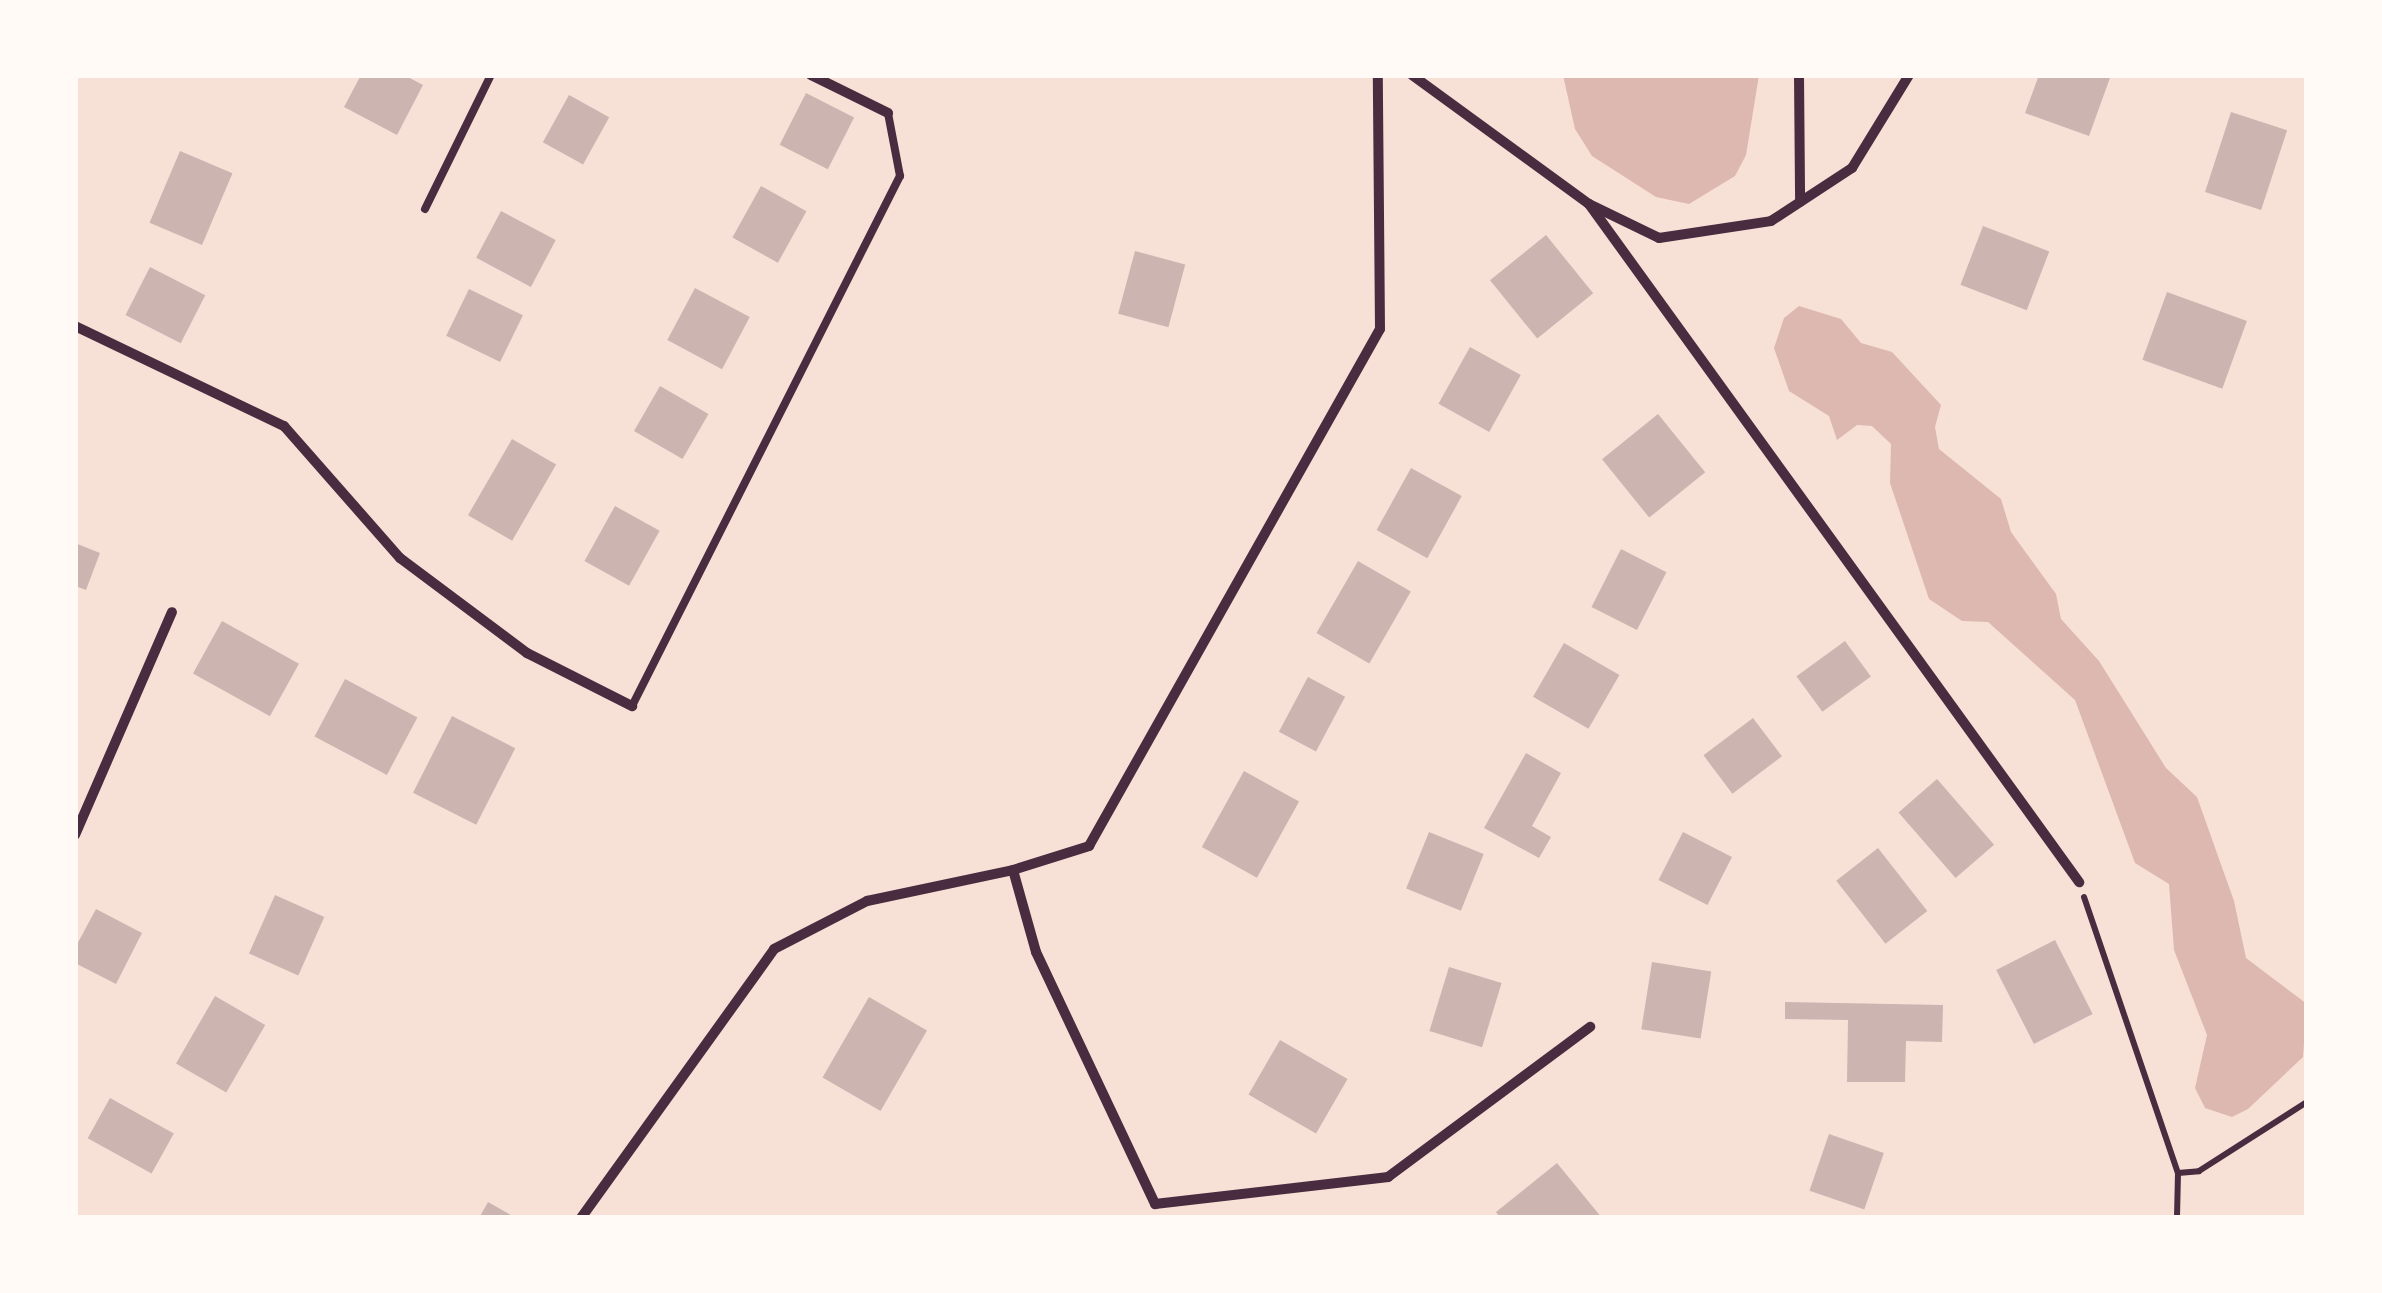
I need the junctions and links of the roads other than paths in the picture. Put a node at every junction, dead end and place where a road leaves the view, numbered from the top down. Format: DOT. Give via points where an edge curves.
graph roads {
  1 [pos="491,75"];
  2 [pos="811,75"];
  3 [pos="1378,75"];
  4 [pos="1412,75"];
  5 [pos="1799,75"];
  6 [pos="1909,75"];
  7 [pos="888,113"];
  8 [pos="1800,202"];
  9 [pos="1589,204"];
  10 [pos="425,209"];
  11 [pos="75,326"];
  12 [pos="172,612"];
  13 [pos="632,706"];
  14 [pos="75,836"];
  15 [pos="1013,870"];
  16 [pos="2078,882"];
  17 [pos="1590,1026"];
  18 [pos="581,1218"];
  1 -- 10 [label="lane"];
  2 -- 7 [label="street"];
  3 -- 15 [label="street" via="1380,328 1089,846"];
  4 -- 9 [label="street"];
  5 -- 8 [label="street"];
  6 -- 8 [label="street" via="1852,168"];
  7 -- 13 [label="lane" via="900,176"];
  8 -- 9 [label="street" via="1771,221 1660,238"];
  9 -- 16 [label="street"];
  11 -- 13 [label="street" via="284,426 400,558 528,653"];
  12 -- 14 [label="street"];
  15 -- 17 [label="street" via="1036,952 1155,1204 1388,1177"];
  15 -- 18 [label="street" via="866,900 774,950"];
}
